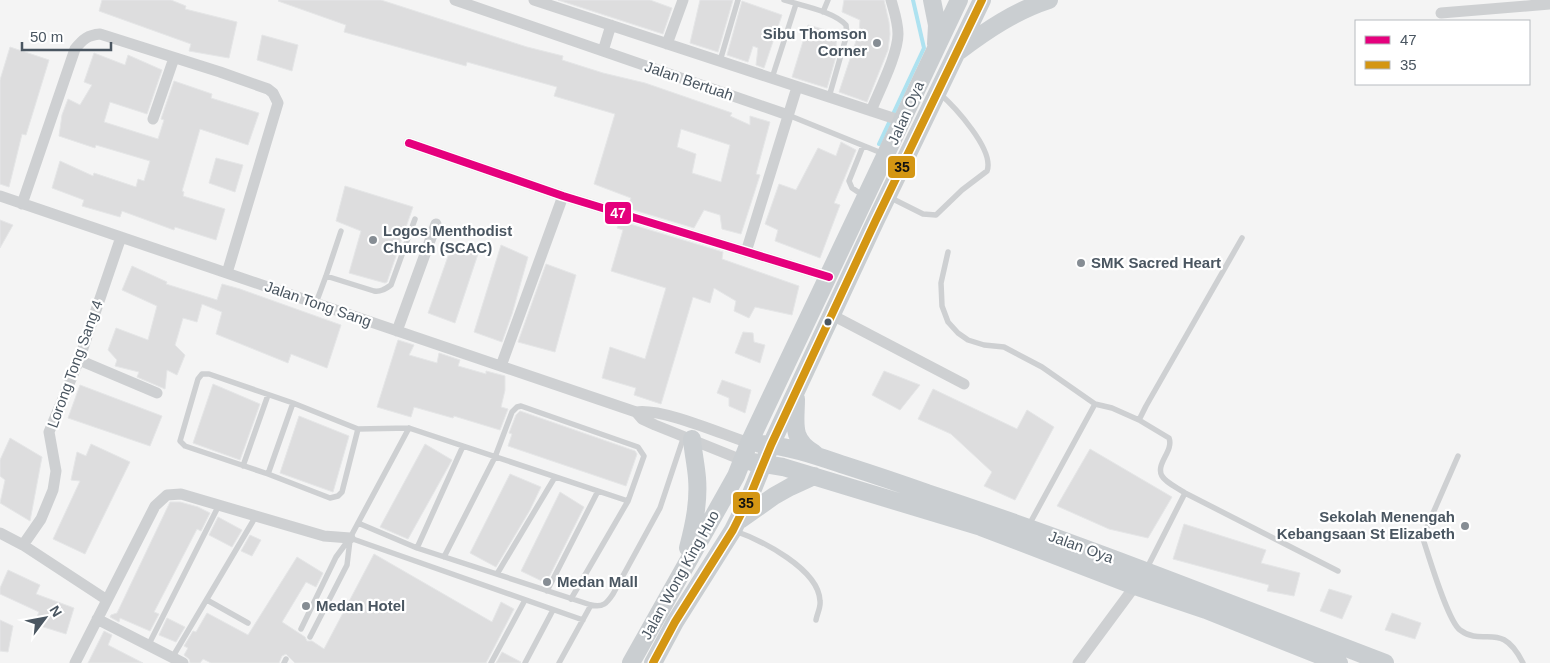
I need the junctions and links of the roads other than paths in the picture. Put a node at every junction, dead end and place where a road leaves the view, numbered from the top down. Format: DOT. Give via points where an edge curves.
graph roads {
  1 [pos="455,0"];
  2 [pos="534,0"];
  3 [pos="682,0"];
  4 [pos="738,0"];
  5 [pos="784,0"];
  6 [pos="828,0"];
  7 [pos="891,0"];
  8 [pos="932,0"];
  9 [pos="959,0"];
  10 [pos="982,0"];
  11 [pos="1049,0"];
  12 [pos="559,4"];
  13 [pos="796,4"];
  14 [pos="1550,4"];
  15 [pos="824,12"];
  16 [pos="1441,13"];
  17 [pos="611,26"];
  18 [pos="667,44"];
  19 [pos="936,47"];
  20 [pos="603,51"];
  21 [pos="955,55"];
  22 [pos="174,58"];
  23 [pos="720,61"];
  24 [pos="772,78"];
  25 [pos="798,87"];
  26 [pos="938,91"];
  27 [pos="829,97"];
  28 [pos="871,111"];
  29 [pos="788,115"];
  30 [pos="893,118"];
  31 [pos="153,119"];
  32 [pos="409,143"];
  33 [pos="863,146"];
  34 [pos="887,156"];
  35 [pos="0,196"];
  36 [pos="563,196"];
  37 [pos="866,197"];
  38 [pos="888,197"];
  39 [pos="22,204"];
  40 [pos="415,219"];
  41 [pos="436,224"];
  42 [pos="341,231"];
  43 [pos="121,238"];
  44 [pos="1242,238"];
  45 [pos="746,252"];
  46 [pos="948,252"];
  47 [pos="227,273"];
  48 [pos="326,276"];
  49 [pos="829,277"];
  50 [pos="316,303"];
  51 [pos="832,314"];
  52 [pos="398,331"];
  53 [pos="79,360"];
  54 [pos="501,366"];
  55 [pos="964,384"];
  56 [pos="797,391"];
  57 [pos="156,393"];
  58 [pos="268,395"];
  59 [pos="293,403"];
  60 [pos="1095,404"];
  61 [pos="636,412"];
  62 [pos="1140,420"];
  63 [pos="409,428"];
  64 [pos="358,429"];
  65 [pos="688,438"];
  66 [pos="750,443"];
  67 [pos="771,445"];
  68 [pos="462,446"];
  69 [pos="1458,456"];
  70 [pos="495,457"];
  71 [pos="742,460"];
  72 [pos="828,460"];
  73 [pos="764,464"];
  74 [pos="243,466"];
  75 [pos="268,474"];
  76 [pos="814,476"];
  77 [pos="555,477"];
  78 [pos="598,491"];
  79 [pos="1185,493"];
  80 [pos="628,501"];
  81 [pos="220,505"];
  82 [pos="256,516"];
  83 [pos="358,523"];
  84 [pos="735,526"];
  85 [pos="1028,527"];
  86 [pos="0,533"];
  87 [pos="350,538"];
  88 [pos="22,545"];
  89 [pos="417,548"];
  90 [pos="444,557"];
  91 [pos="682,570"];
  92 [pos="1146,570"];
  93 [pos="1338,571"];
  94 [pos="497,574"];
  95 [pos="1135,586"];
  96 [pos="547,590"];
  97 [pos="570,598"];
  98 [pos="107,600"];
  99 [pos="207,600"];
  100 [pos="525,600"];
  101 [pos="591,605"];
  102 [pos="553,610"];
  103 [pos="97,620"];
  104 [pos="583,620"];
  105 [pos="816,620"];
  106 [pos="248,623"];
  107 [pos="301,629"];
  108 [pos="310,637"];
  109 [pos="148,646"];
  110 [pos="178,660"];
  111 [pos="75,663"];
  112 [pos="491,663"];
  113 [pos="525,663"];
  114 [pos="559,663"];
  115 [pos="631,663"];
  116 [pos="653,663"];
  117 [pos="1078,663"];
  118 [pos="1339,663"];
  119 [pos="1385,663"];
  120 [pos="1523,663"];
  1 -- 20 [label="street, Jalan Bertuah"];
  2 -- 12 [label="street"];
  3 -- 18 [label="street"];
  4 -- 23 [label="lane"];
  5 -- 13 [label="lane"];
  6 -- 15 [label="lane"];
  7 -- 28 [label="street" via="898,36"];
  8 -- 19 [label="main road" via="937,25"];
  9 -- 19 [label="main road, Jalan Oya"];
  10 -- 21 [label="main road, Jalan Oya"];
  11 -- 21 [label="main road" via="991,27"];
  12 -- 17 [label="street"];
  13 -- 15 [label="lane"];
  13 -- 24 [label="lane"];
  14 -- 16 [label="street"];
  15 -- 27 [label="lane" via="842,21 847,29"];
  17 -- 18 [label="street"];
  17 -- 20 [label="street"];
  18 -- 23 [label="street"];
  19 -- 30 [label="main road, Jalan Oya"];
  20 -- 29 [label="street, Jalan Bertuah"];
  21 -- 26 [label="main road, Jalan Oya"];
  22 -- 31 [label="street"];
  22 -- 39 [label="street" via="100,34 90,35 82,41 76,49"];
  22 -- 47 [label="street" via="268,89 278,102"];
  23 -- 24 [label="street"];
  24 -- 25 [label="street"];
  25 -- 27 [label="street"];
  25 -- 29 [label="street"];
  26 -- 38 [label="main road, Jalan Oya"];
  26 -- 38 [label="lane" via="970,126 989,161 987,171 936,215 924,214"];
  27 -- 28 [label="street"];
  28 -- 30 [label="street"];
  29 -- 33 [label="lane"];
  29 -- 45 [label="street"];
  30 -- 34 [label="main road, Jalan Oya"];
  32 -- 36 [label="street"];
  33 -- 34 [label="lane"];
  33 -- 37 [label="lane" via="850,181 852,188"];
  34 -- 37 [label="main road, Jalan Oya"];
  35 -- 39 [label="street, Jalan Tong Sang"];
  36 -- 45 [label="street"];
  36 -- 54 [label="street"];
  37 -- 49 [label="main road, Jalan Oya"];
  38 -- 51 [label="main road, Jalan Oya"];
  39 -- 43 [label="street, Jalan Tong Sang"];
  40 -- 48 [label="lane" via="391,285 386,289 374,291"];
  41 -- 52 [label="street"];
  42 -- 48 [label="lane"];
  43 -- 47 [label="street, Jalan Tong Sang"];
  43 -- 53 [label="street, Lorong Tong Sang 4"];
  44 -- 62 [label="lane"];
  45 -- 49 [label="street"];
  46 -- 60 [label="lane" via="941,283 942,306 948,322 958,333 984,345 1004,347 1042,367"];
  47 -- 50 [label="street, Jalan Tong Sang"];
  48 -- 50 [label="lane"];
  49 -- 66 [label="main road, Jalan Oya"];
  50 -- 52 [label="street, Jalan Tong Sang"];
  51 -- 55 [label="street"];
  51 -- 56 [label="main road, Jalan Oya"];
  52 -- 54 [label="street, Jalan Tong Sang"];
  53 -- 57 [label="street"];
  53 -- 88 [label="street, Lorong Tong Sang 4" via="49,432 56,471 53,490 41,519"];
  54 -- 61 [label="street, Jalan Tong Sang"];
  56 -- 67 [label="main road, Jalan Oya"];
  56 -- 72 [label="main road" via="798,438 807,449"];
  58 -- 59 [label="lane"];
  58 -- 74 [label="lane"];
  58 -- 74 [label="lane" via="209,374 202,374 198,379 180,441 185,446"];
  59 -- 64 [label="lane"];
  59 -- 75 [label="lane"];
  60 -- 62 [label="lane"];
  60 -- 85 [label="lane"];
  61 -- 65 [label="street, Jalan Tong Sang" via="642,419"];
  61 -- 66 [label="street, Jalan Tong Sang" via="646,410 666,415"];
  62 -- 79 [label="lane" via="1168,438 1169,447 1160,471 1162,477"];
  63 -- 64 [label="lane"];
  63 -- 68 [label="lane"];
  63 -- 83 [label="lane"];
  64 -- 75 [label="lane" via="342,492 338,496 330,498"];
  65 -- 71 [label="street, Jalan Tong Sang"];
  65 -- 91 [label="main road" via="697,479 696,507"];
  65 -- 101 [label="lane" via="660,508 608,603"];
  66 -- 67 [label="main road, Jalan Oya"];
  66 -- 71 [label="main road, Jalan Oya"];
  67 -- 72 [label="main road, Jalan Oya"];
  67 -- 73 [label="main road, Jalan Oya"];
  68 -- 70 [label="lane"];
  68 -- 89 [label="lane"];
  69 -- 120 [label="lane" via="1423,536 1424,542 1453,623 1465,634 1501,638 1513,646"];
  70 -- 77 [label="lane"];
  70 -- 80 [label="lane" via="512,412 521,406 638,447 644,459"];
  70 -- 90 [label="lane"];
  71 -- 73 [label="main road, Jalan Oya"];
  71 -- 91 [label="main road, Jalan Wong King Huo"];
  72 -- 85 [label="main road, Jalan Oya"];
  73 -- 76 [label="main road, Jalan Oya"];
  73 -- 84 [label="main road, Jalan Wong King Huo"];
  74 -- 75 [label="lane"];
  76 -- 84 [label="main road" via="790,487"];
  76 -- 95 [label="main road, Jalan Oya" via="981,527"];
  77 -- 78 [label="lane"];
  77 -- 94 [label="lane"];
  78 -- 80 [label="lane"];
  78 -- 96 [label="lane"];
  79 -- 92 [label="lane"];
  79 -- 93 [label="lane"];
  80 -- 97 [label="lane"];
  81 -- 82 [label="street"];
  81 -- 98 [label="street" via="181,494 162,498"];
  81 -- 109 [label="lane"];
  82 -- 87 [label="street" via="324,536"];
  82 -- 99 [label="lane"];
  83 -- 87 [label="lane"];
  83 -- 89 [label="lane"];
  84 -- 105 [label="lane" via="802,569 816,584 820,601"];
  84 -- 116 [label="main road, Jalan Wong King Huo"];
  85 -- 92 [label="main road, Jalan Oya"];
  86 -- 88 [label="street"];
  87 -- 100 [label="lane"];
  87 -- 107 [label="lane" via="336,557"];
  87 -- 108 [label="lane" via="346,565"];
  88 -- 98 [label="street"];
  89 -- 90 [label="lane"];
  90 -- 94 [label="lane"];
  91 -- 115 [label="main road, Jalan Wong King Huo"];
  92 -- 119 [label="main road, Jalan Oya"];
  94 -- 96 [label="lane"];
  95 -- 117 [label="street"];
  95 -- 118 [label="main road, Jalan Oya" via="1206,610"];
  96 -- 97 [label="lane"];
  97 -- 101 [label="lane"];
  98 -- 103 [label="street"];
  99 -- 106 [label="lane"];
  99 -- 110 [label="lane"];
  100 -- 102 [label="lane"];
  100 -- 112 [label="lane"];
  101 -- 104 [label="lane"];
  102 -- 104 [label="lane"];
  102 -- 113 [label="lane"];
  103 -- 109 [label="street"];
  103 -- 111 [label="street"];
  104 -- 114 [label="lane"];
  109 -- 110 [label="street"];
}
